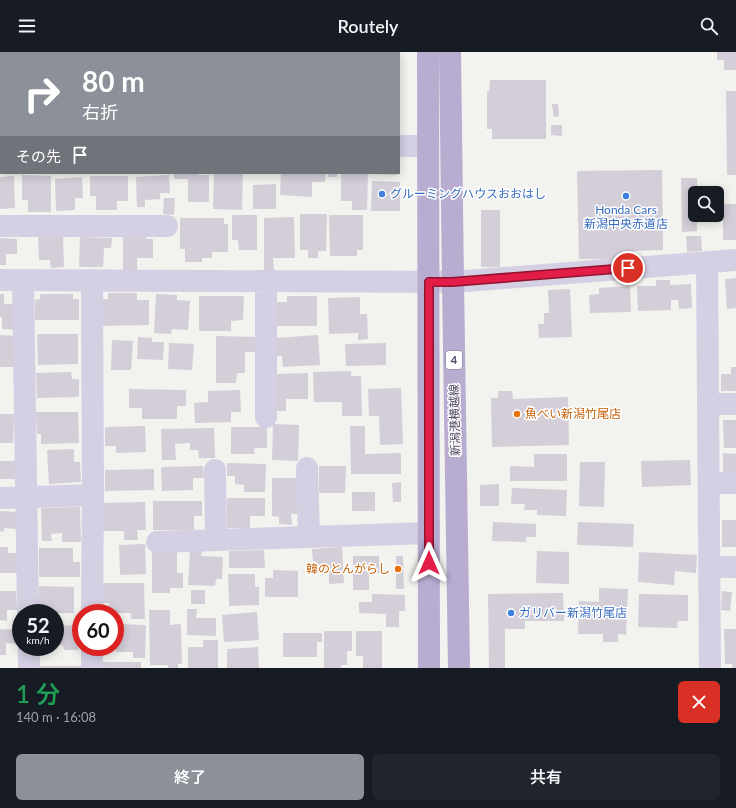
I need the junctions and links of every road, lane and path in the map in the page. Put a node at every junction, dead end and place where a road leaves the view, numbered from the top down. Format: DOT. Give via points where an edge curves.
graph roads {
  1 [pos="428,52"];
  2 [pos="450,52"];
  3 [pos="400,146"];
  4 [pos="428,146"];
  5 [pos="0,226"];
  6 [pos="167,226"];
  7 [pos="736,260"];
  8 [pos="707,262"];
  9 [pos="0,280"];
  10 [pos="23,280"];
  11 [pos="92,280"];
  12 [pos="266,281"];
  13 [pos="429,282"];
  14 [pos="452,282"];
  15 [pos="708,404"];
  16 [pos="736,404"];
  17 [pos="266,417"];
  18 [pos="307,468"];
  19 [pos="215,470"];
  20 [pos="709,483"];
  21 [pos="736,483"];
  22 [pos="93,495"];
  23 [pos="0,498"];
  24 [pos="26,498"];
  25 [pos="429,533"];
  26 [pos="309,537"];
  27 [pos="216,540"];
  28 [pos="157,542"];
  29 [pos="710,567"];
  30 [pos="736,567"];
  31 [pos="28,604"];
  32 [pos="92,604"];
  33 [pos="29,656"];
  34 [pos="92,656"];
  35 [pos="29,668"];
  36 [pos="92,668"];
  37 [pos="429,668"];
  38 [pos="459,668"];
  39 [pos="710,668"];
  1 -- 4 [label="main road, 4"];
  2 -- 14 [label="main road, 新潟港横越線 / 4"];
  3 -- 4 [label="street"];
  4 -- 13 [label="main road, 4"];
  5 -- 6 [label="street"];
  7 -- 8 [label="street"];
  8 -- 14 [label="street"];
  8 -- 15 [label="street"];
  9 -- 10 [label="street"];
  10 -- 11 [label="street"];
  10 -- 24 [label="street"];
  11 -- 12 [label="street"];
  11 -- 22 [label="street"];
  12 -- 13 [label="street"];
  12 -- 17 [label="street"];
  13 -- 14 [label="street"];
  13 -- 25 [label="main road, 4"];
  14 -- 38 [label="main road, 新潟港横越線 / 4"];
  15 -- 16 [label="street"];
  15 -- 20 [label="street"];
  18 -- 26 [label="street"];
  19 -- 27 [label="street"];
  20 -- 21 [label="street"];
  20 -- 29 [label="street"];
  22 -- 24 [label="street"];
  22 -- 32 [label="street"];
  23 -- 24 [label="street"];
  24 -- 31 [label="street"];
  25 -- 26 [label="street"];
  25 -- 37 [label="main road, 4"];
  26 -- 27 [label="street"];
  27 -- 28 [label="street"];
  29 -- 30 [label="street"];
  29 -- 39 [label="street"];
  33 -- 35 [label="street"];
  34 -- 36 [label="street"];
}
